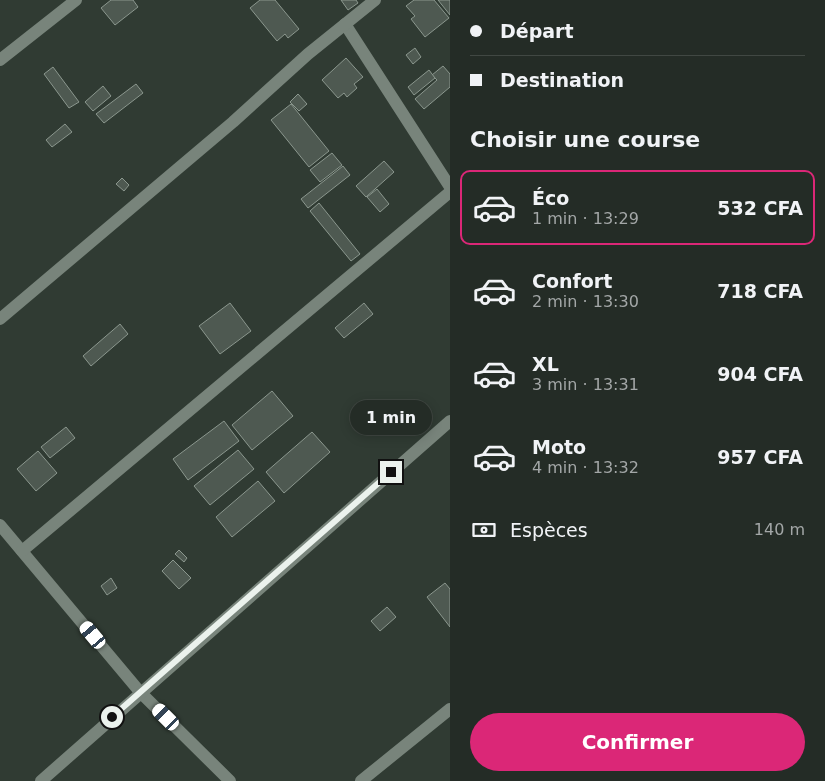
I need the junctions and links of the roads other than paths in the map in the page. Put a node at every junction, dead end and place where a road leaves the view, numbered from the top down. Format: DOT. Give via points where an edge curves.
graph roads {
  1 [pos="76,0"];
  2 [pos="375,0"];
  3 [pos="345,24"];
  4 [pos="0,60"];
  5 [pos="450,187"];
  6 [pos="450,192"];
  7 [pos="0,319"];
  8 [pos="450,421"];
  9 [pos="0,525"];
  10 [pos="22,551"];
  11 [pos="140,692"];
  12 [pos="450,709"];
  13 [pos="41,781"];
  14 [pos="230,781"];
  15 [pos="361,781"];
  1 -- 4 [label="street"];
  2 -- 3 [label="street"];
  3 -- 5 [label="street"];
  3 -- 7 [label="street"];
  6 -- 10 [label="street"];
  8 -- 11 [label="street"];
  9 -- 10 [label="street"];
  10 -- 11 [label="street"];
  11 -- 13 [label="street"];
  11 -- 14 [label="street"];
  12 -- 15 [label="street"];
}
